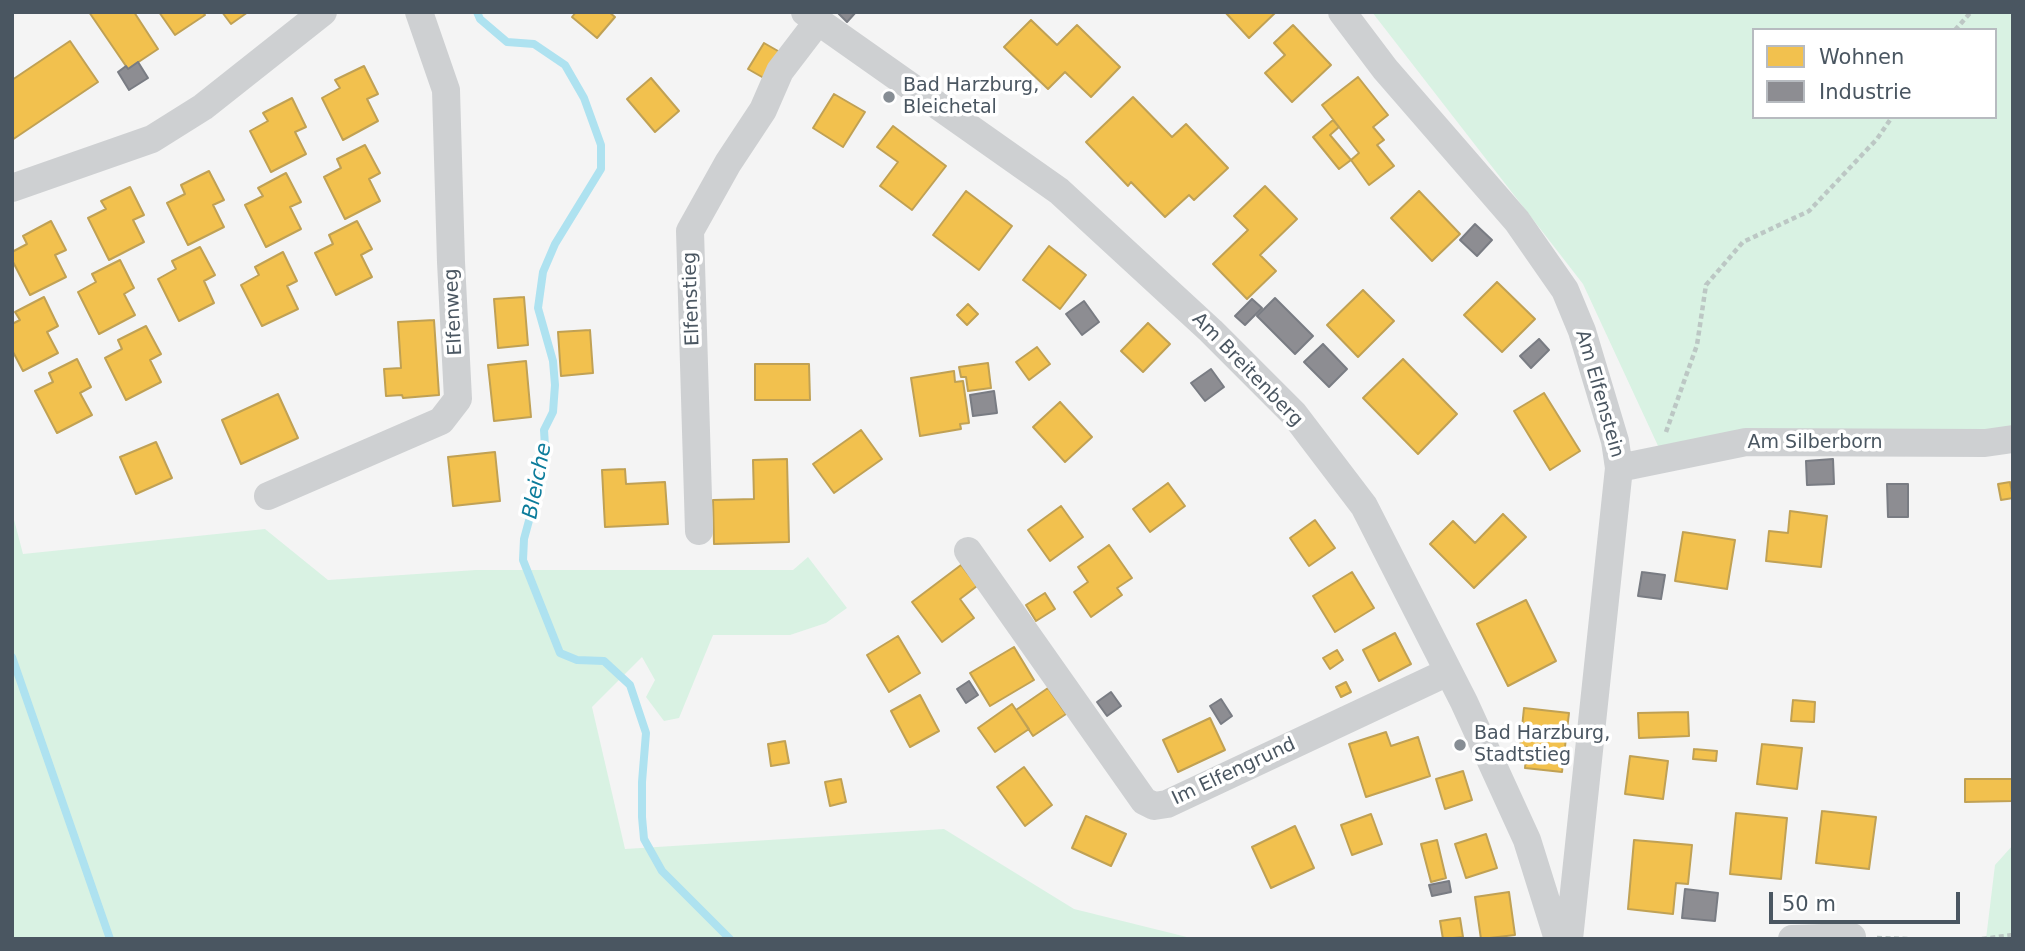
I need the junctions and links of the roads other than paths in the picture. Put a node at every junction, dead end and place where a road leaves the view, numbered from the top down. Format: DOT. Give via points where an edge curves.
graph roads {
  1 [pos="323,12"];
  2 [pos="419,12"];
  3 [pos="1342,12"];
  4 [pos="812,16"];
  5 [pos="12,188"];
  6 [pos="2013,439"];
  7 [pos="1619,468"];
  8 [pos="268,496"];
  9 [pos="699,531"];
  10 [pos="968,551"];
  11 [pos="1448,672"];
  12 [pos="1852,936"];
  13 [pos="1558,939"];
  14 [pos="1569,939"];
  15 [pos="1792,939"];
  1 -- 5 [label="street" via="203,107 152,139"];
  2 -- 8 [label="street, Elfenweg" via="446,90 458,399 442,421"];
  3 -- 7 [label="street, Am Elfenstein" via="1385,69 1517,221 1565,290 1586,343"];
  4 -- 9 [label="street, Elfenstieg" via="763,110 690,231"];
  4 -- 11 [label="street, Am Breitenberg" via="1059,191 1294,414 1364,506"];
  6 -- 7 [label="street, Am Silberborn" via="1985,443 1746,442"];
  7 -- 14 [label="street, Am Elfenstein"];
  10 -- 11 [label="street, Im Elfengrund" via="1144,801 1154,806 1167,804"];
  11 -- 13 [label="street, Am Breitenberg" via="1527,840"];
  12 -- 15 [label="street"];
}
